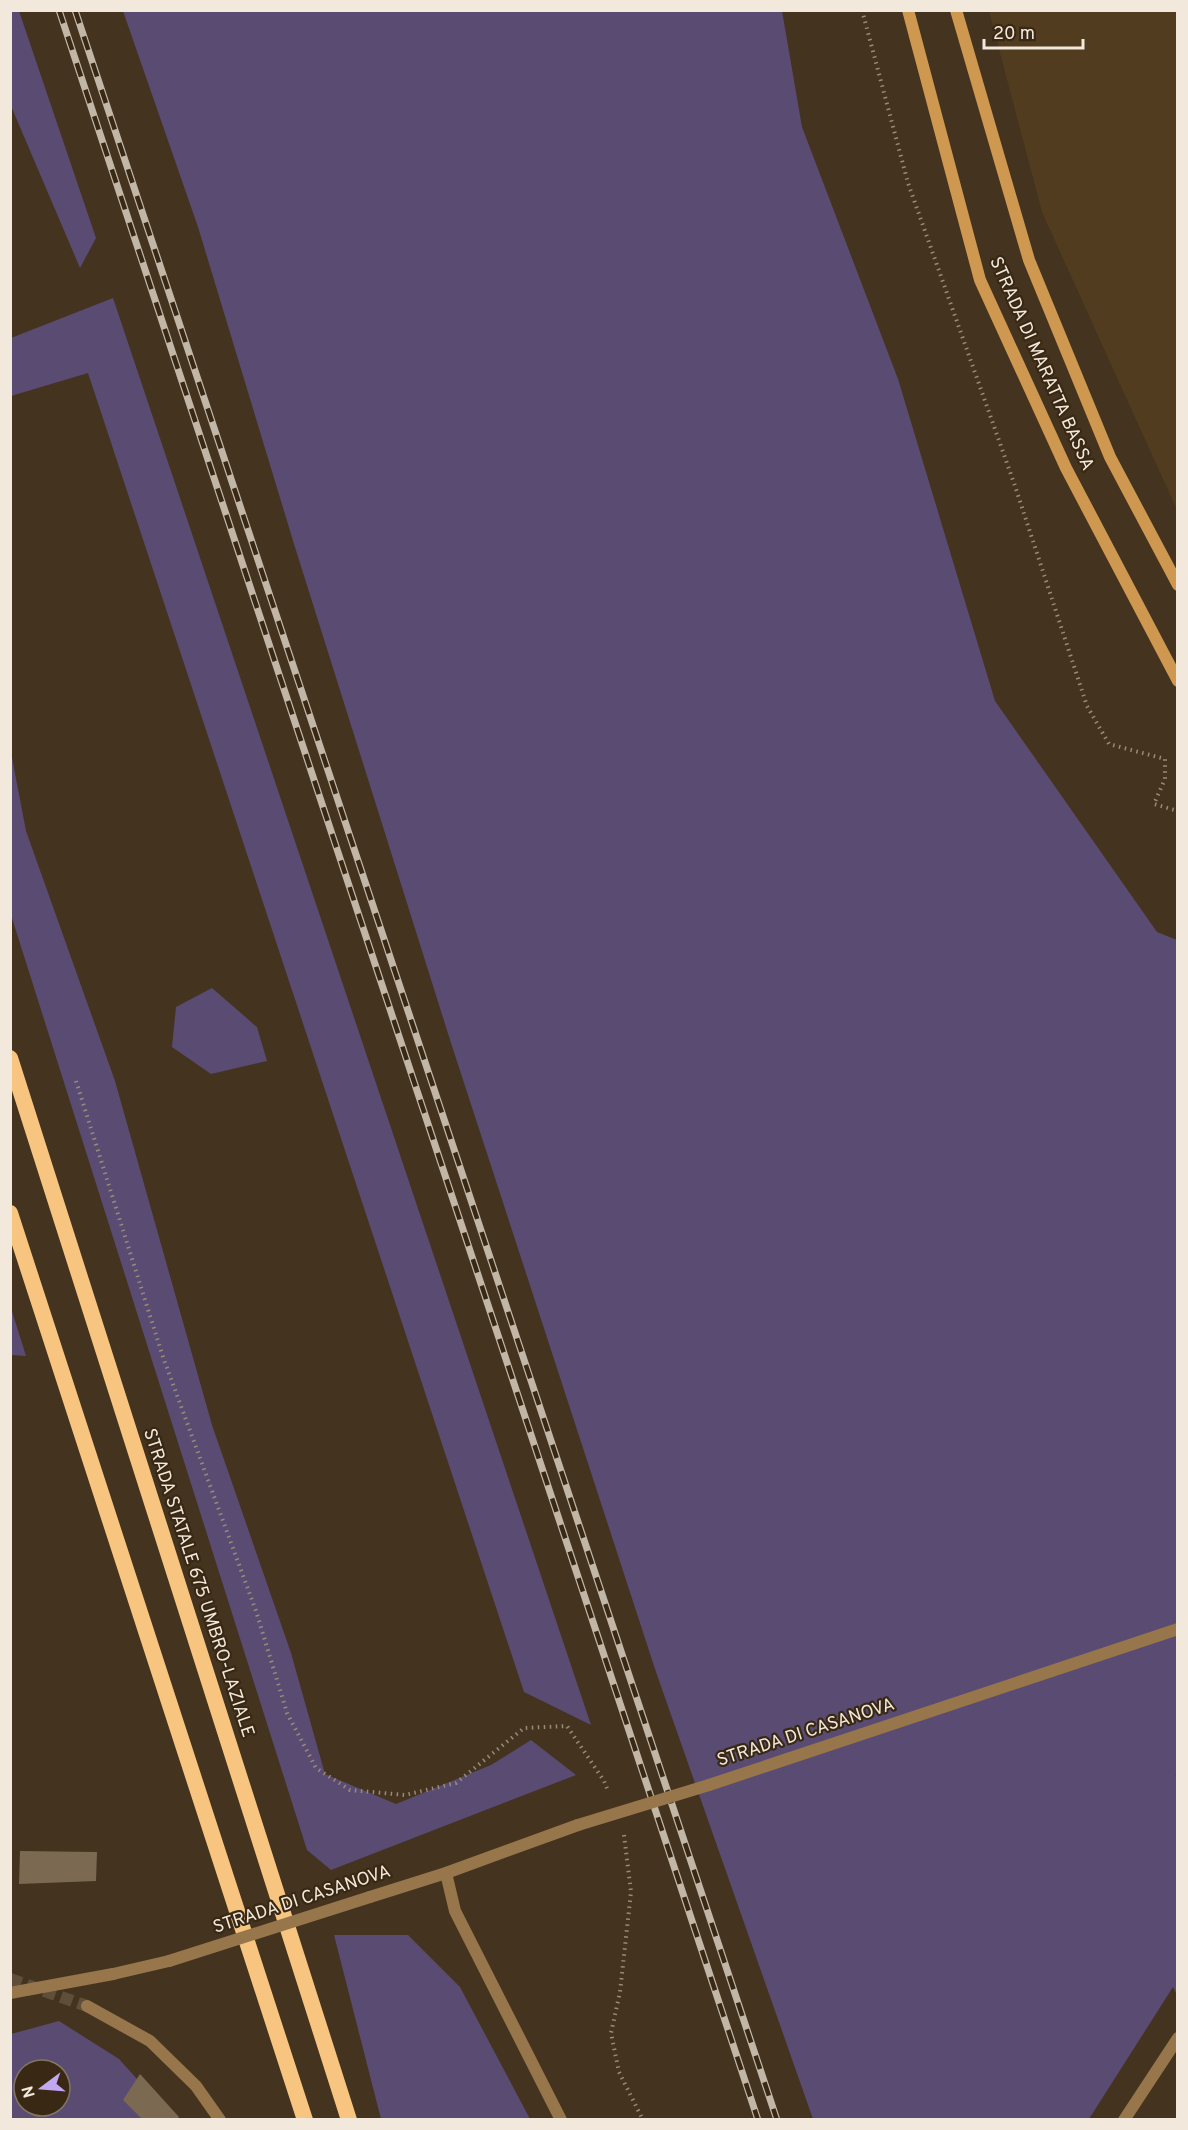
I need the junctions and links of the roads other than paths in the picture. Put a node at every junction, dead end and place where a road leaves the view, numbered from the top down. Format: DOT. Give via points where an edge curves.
graph roads {
  1 [pos="908,10"];
  2 [pos="956,10"];
  3 [pos="1178,585"];
  4 [pos="1178,681"];
  5 [pos="10,1058"];
  6 [pos="10,1214"];
  7 [pos="1178,1629"];
  8 [pos="446,1874"];
  9 [pos="10,1993"];
  10 [pos="87,2006"];
  11 [pos="1178,2038"];
  12 [pos="220,2120"];
  13 [pos="305,2120"];
  14 [pos="349,2120"];
  15 [pos="561,2120"];
  16 [pos="1124,2120"];
  1 -- 4 [label="main road, STRADA DI MARATTA BASSA" via="980,280 1066,468"];
  2 -- 3 [label="main road, STRADA DI MARATTA BASSA" via="1029,260 1110,457"];
  5 -- 14 [label="highway, STRADA STATALE 675 UMBRO-LAZIALE"];
  6 -- 13 [label="highway"];
  7 -- 8 [label="street, STRADA DI CASANOVA, bridge" via="578,1825"];
  8 -- 9 [label="street, STRADA DI CASANOVA, bridge" via="169,1961"];
  8 -- 15 [label="street" via="455,1911"];
  10 -- 12 [label="street" via="150,2041 196,2086"];
  11 -- 16 [label="street"];
}
